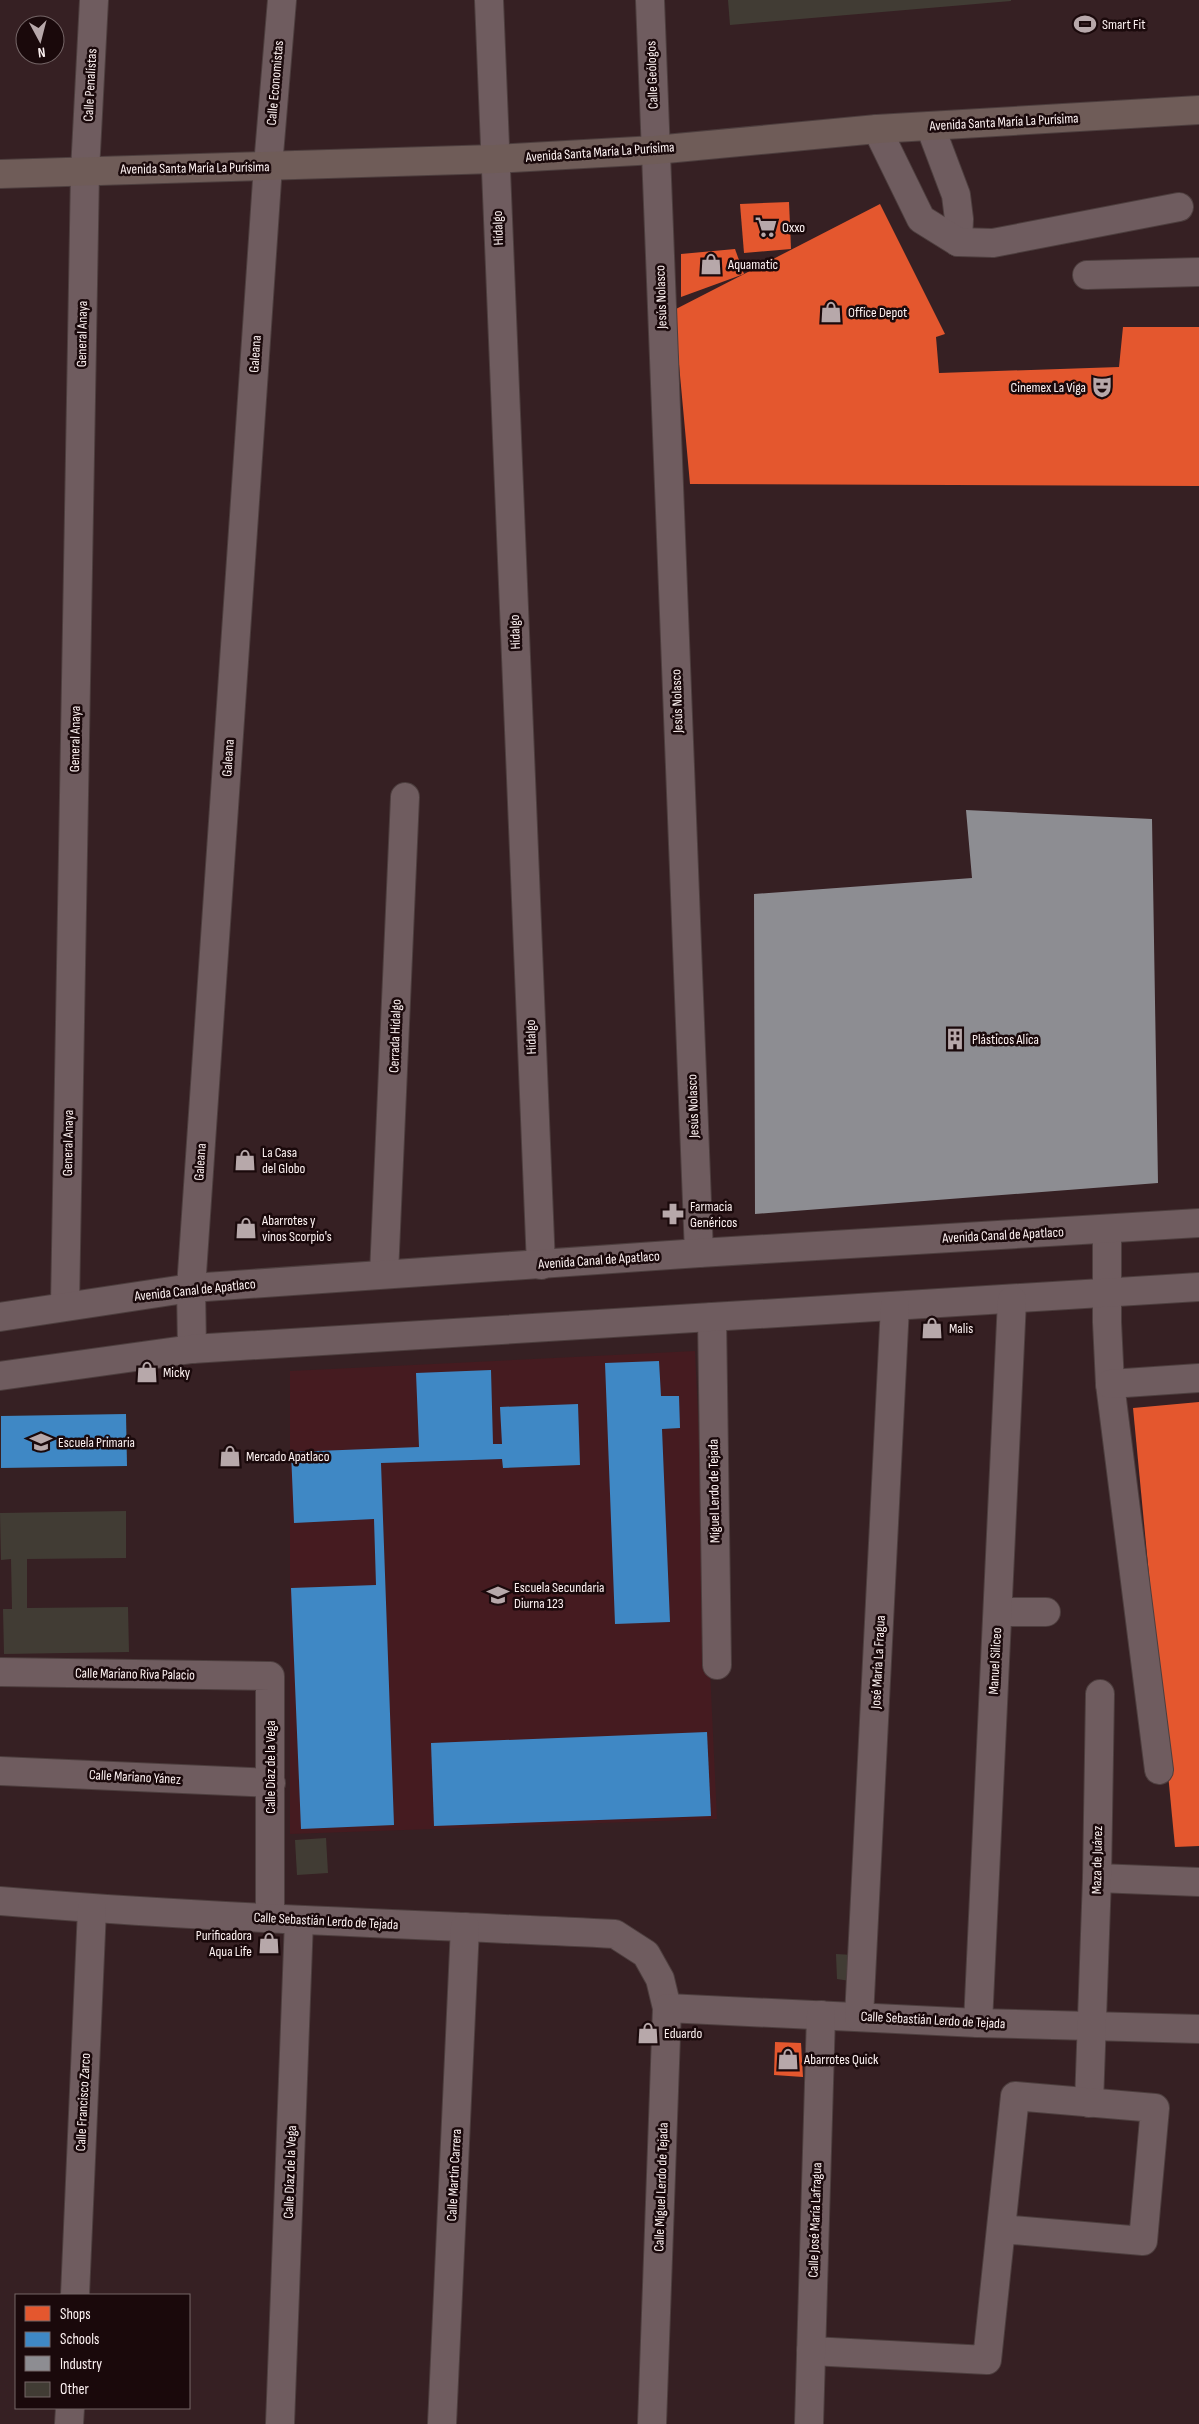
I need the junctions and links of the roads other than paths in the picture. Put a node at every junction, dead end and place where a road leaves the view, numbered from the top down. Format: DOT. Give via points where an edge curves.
graph roads {
  1 [pos="94,0"];
  2 [pos="282,0"];
  3 [pos="489,0"];
  4 [pos="650,0"];
  5 [pos="1199,110"];
  6 [pos="930,126"];
  7 [pos="877,129"];
  8 [pos="655,150"];
  9 [pos="495,159"];
  10 [pos="268,166"];
  11 [pos="85,171"];
  12 [pos="0,174"];
  13 [pos="1179,208"];
  14 [pos="958,242"];
  15 [pos="1199,272"];
  16 [pos="1087,275"];
  17 [pos="405,798"];
  18 [pos="1199,1223"];
  19 [pos="1107,1229"];
  20 [pos="699,1253"];
  21 [pos="541,1264"];
  22 [pos="384,1274"];
  23 [pos="1199,1287"];
  24 [pos="191,1288"];
  25 [pos="1107,1292"];
  26 [pos="1012,1300"];
  27 [pos="65,1306"];
  28 [pos="894,1306"];
  29 [pos="0,1317"];
  30 [pos="712,1317"];
  31 [pos="192,1349"];
  32 [pos="0,1376"];
  33 [pos="1199,1378"];
  34 [pos="1110,1384"];
  35 [pos="998,1612"];
  36 [pos="1046,1612"];
  37 [pos="717,1664"];
  38 [pos="0,1672"];
  39 [pos="270,1676"];
  40 [pos="1100,1694"];
  41 [pos="1159,1770"];
  42 [pos="0,1771"];
  43 [pos="271,1783"];
  44 [pos="1097,1878"];
  45 [pos="1199,1882"];
  46 [pos="0,1901"];
  47 [pos="92,1908"];
  48 [pos="270,1918"];
  49 [pos="299,1920"];
  50 [pos="465,1927"];
  51 [pos="646,1954"];
  52 [pos="667,2008"];
  53 [pos="820,2016"];
  54 [pos="859,2017"];
  55 [pos="978,2023"];
  56 [pos="1092,2025"];
  57 [pos="1199,2029"];
  58 [pos="1089,2102"];
  59 [pos="1002,2229"];
  60 [pos="75,2294"];
  61 [pos="811,2351"];
  62 [pos="70,2409"];
  63 [pos="69,2424"];
  64 [pos="280,2424"];
  65 [pos="442,2424"];
  66 [pos="652,2424"];
  67 [pos="810,2424"];
  1 -- 11 [label="street, Calle Penalistas"];
  2 -- 10 [label="street, Calle Economistas"];
  3 -- 9 [label="street, Hidalgo"];
  4 -- 8 [label="street, Calle Geólogos"];
  5 -- 6 [label="main road, Avenida Santa María La Purísima"];
  6 -- 7 [label="main road, Avenida Santa María La Purísima"];
  6 -- 14 [label="street" via="956,195"];
  7 -- 8 [label="main road, Avenida Santa María La Purísima"];
  7 -- 14 [label="street" via="921,219"];
  8 -- 9 [label="main road, Avenida Santa María La Purísima"];
  8 -- 20 [label="street, Jesús Nolasco"];
  9 -- 10 [label="main road, Avenida Santa María La Purísima"];
  9 -- 21 [label="street, Hidalgo"];
  10 -- 11 [label="main road, Avenida Santa María La Purísima"];
  10 -- 24 [label="street, Galeana"];
  11 -- 12 [label="main road, Avenida Santa María La Purísima"];
  11 -- 27 [label="street, General Anaya"];
  13 -- 14 [label="street" via="993,243"];
  15 -- 16 [label="street"];
  17 -- 22 [label="street, Cerrada Hidalgo"];
  18 -- 19 [label="street, Avenida Canal de Apatlaco"];
  19 -- 20 [label="street, Avenida Canal de Apatlaco"];
  19 -- 25 [label="street"];
  20 -- 21 [label="street, Avenida Canal de Apatlaco"];
  21 -- 22 [label="street, Avenida Canal de Apatlaco"];
  22 -- 24 [label="street, Avenida Canal de Apatlaco"];
  23 -- 25 [label="street"];
  24 -- 27 [label="street, Avenida Canal de Apatlaco"];
  24 -- 31 [label="street, Galeana"];
  25 -- 26 [label="street"];
  25 -- 34 [label="street"];
  26 -- 28 [label="street"];
  26 -- 35 [label="street, Manuel Siliceo"];
  27 -- 29 [label="street, Avenida Canal de Apatlaco"];
  28 -- 30 [label="street"];
  28 -- 54 [label="street, José María La Fragua"];
  30 -- 31 [label="street"];
  30 -- 37 [label="street, Miguel Lerdo de Tejada"];
  31 -- 32 [label="street"];
  33 -- 34 [label="street"];
  34 -- 41 [label="street"];
  35 -- 36 [label="street"];
  35 -- 55 [label="street, Manuel Siliceo"];
  38 -- 39 [label="street, Calle Mariano Riva Palacio"];
  39 -- 43 [label="street, Calle Díaz de la Vega"];
  40 -- 44 [label="street, Maza de Juárez"];
  42 -- 43 [label="street, Calle Mariano Yánez"];
  43 -- 48 [label="street, Calle Díaz de la Vega"];
  44 -- 45 [label="street"];
  44 -- 56 [label="street, Maza de Juárez"];
  46 -- 47 [label="street, Calle Sebastián Lerdo de Tejada"];
  47 -- 48 [label="street, Calle Sebastián Lerdo de Tejada"];
  47 -- 60 [label="street, Calle Francisco Zarco"];
  48 -- 49 [label="street, Calle Sebastián Lerdo de Tejada"];
  49 -- 50 [label="street, Calle Sebastián Lerdo de Tejada"];
  49 -- 64 [label="street, Calle Díaz de la Vega"];
  50 -- 51 [label="street, Calle Sebastián Lerdo de Tejada" via="615,1934"];
  50 -- 65 [label="street, Calle Martín Carrera"];
  51 -- 52 [label="street, Calle Miguel Lerdo de Tejada" via="660,1979"];
  52 -- 53 [label="street, Calle Sebastián Lerdo de Tejada"];
  52 -- 66 [label="street, Calle Miguel Lerdo de Tejada"];
  53 -- 54 [label="street, Calle Sebastián Lerdo de Tejada"];
  53 -- 61 [label="street, Calle José María Lafragua"];
  54 -- 55 [label="street, Calle Sebastián Lerdo de Tejada"];
  55 -- 56 [label="street, Calle Sebastián Lerdo de Tejada"];
  56 -- 57 [label="street, Calle Sebastián Lerdo de Tejada"];
  56 -- 58 [label="street, Maza de Juárez"];
  58 -- 59 [label="street" via="1015,2096"];
  58 -- 59 [label="street" via="1155,2108 1143,2241"];
  59 -- 61 [label="street" via="987,2360"];
  61 -- 67 [label="street, Calle José María Lafragua"];
  62 -- 63 [label="street"];
}
